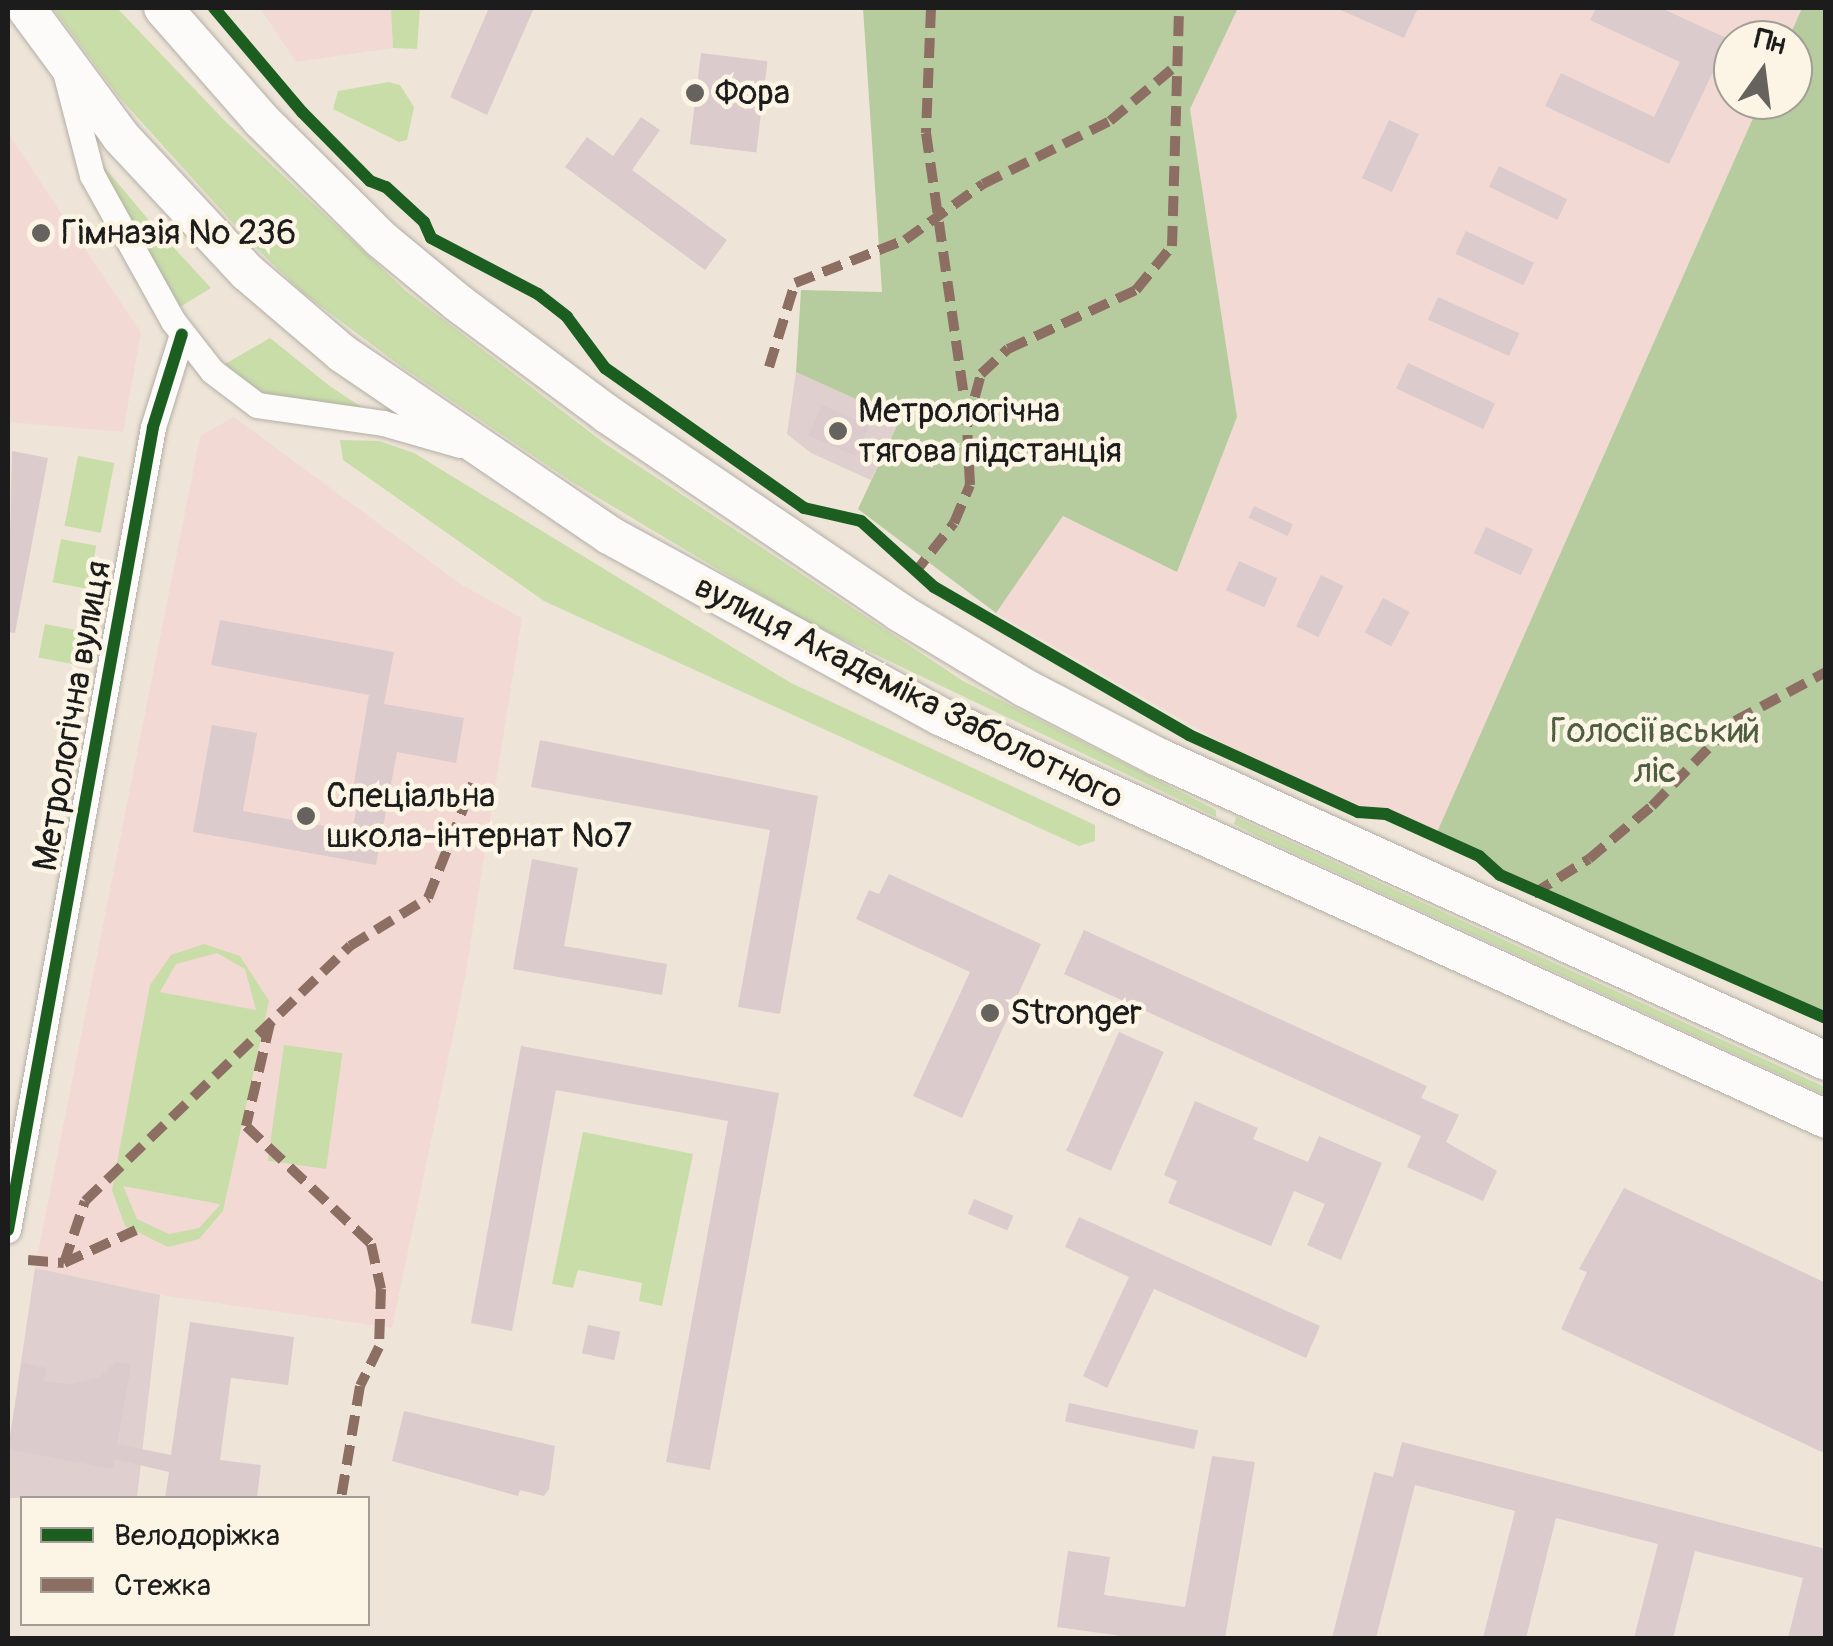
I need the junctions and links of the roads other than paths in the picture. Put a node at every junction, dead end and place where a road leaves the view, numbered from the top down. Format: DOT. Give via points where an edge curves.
graph roads {
  1 [pos="26,8"];
  2 [pos="162,8"];
  3 [pos="62,59"];
  4 [pos="182,334"];
  5 [pos="479,451"];
  6 [pos="1826,1061"];
  7 [pos="1826,1119"];
  8 [pos="8,1230"];
  1 -- 3 [label="highway, вулиця Академіка Заболотного"];
  2 -- 6 [label="highway, вулиця Академіка Заболотного" via="261,120 382,240 457,302 607,414 899,612 1158,757"];
  3 -- 4 [label="street" via="92,175"];
  3 -- 5 [label="highway, вулиця Академіка Заболотного" via="182,208 247,272 344,354"];
  4 -- 5 [label="street" via="212,372 258,405 383,423"];
  4 -- 8 [label="street, Метрологічна вулиця" via="153,427"];
  5 -- 7 [label="highway, вулиця Академіка Заболотного" via="742,613 925,708"];
}
